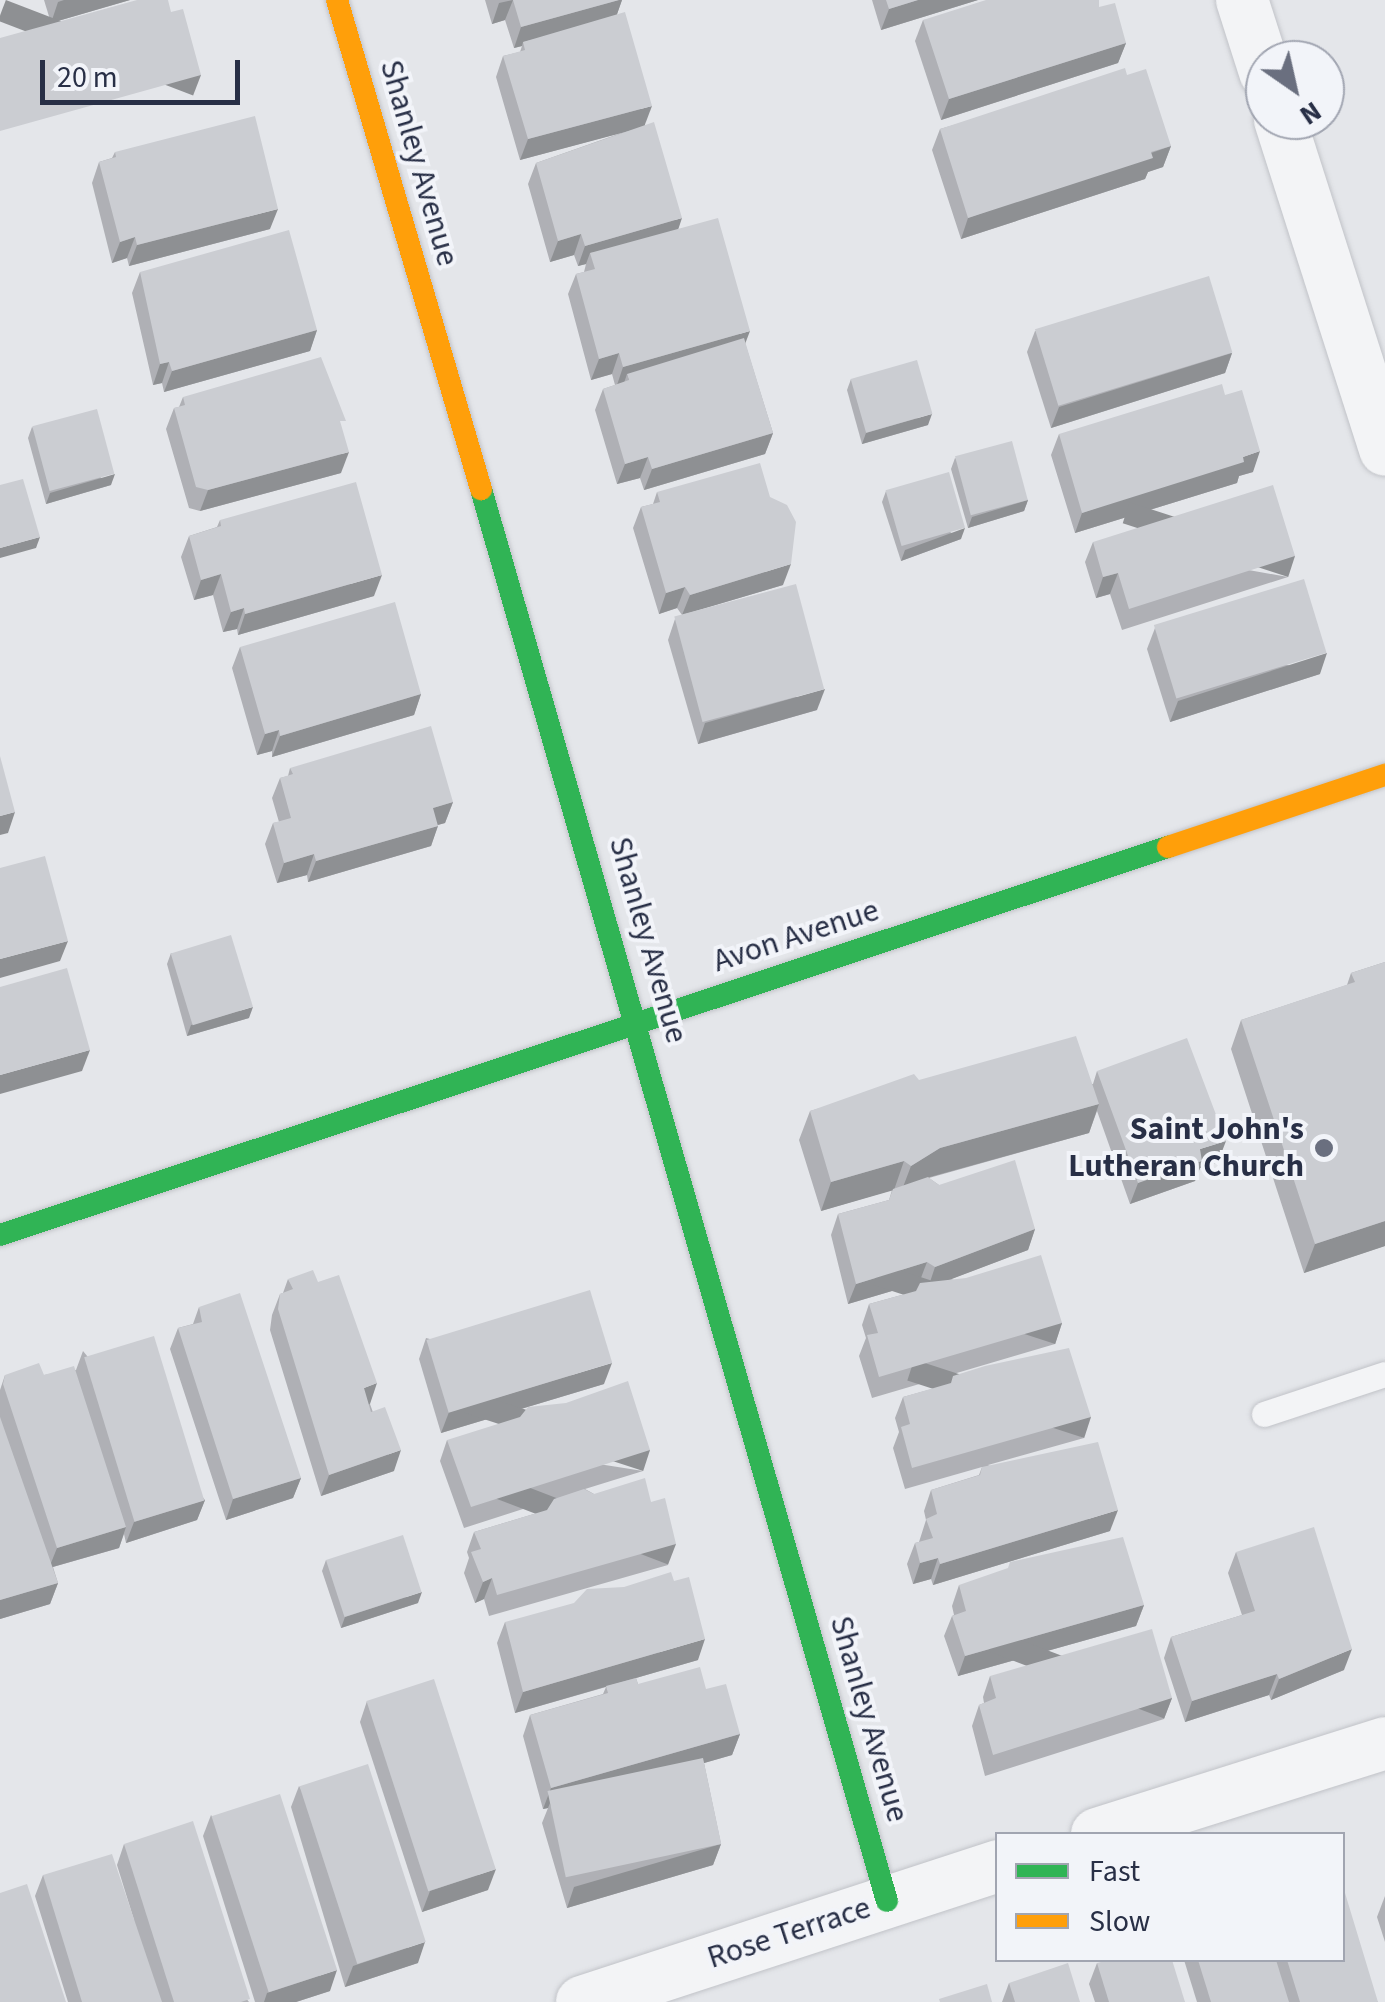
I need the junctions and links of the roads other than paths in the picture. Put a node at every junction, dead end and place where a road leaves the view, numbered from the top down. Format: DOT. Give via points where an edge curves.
graph roads {
  1 [pos="337,0"];
  2 [pos="1242,0"];
  3 [pos="1255,40"];
  4 [pos="1286,140"];
  5 [pos="1385,450"];
  6 [pos="1385,775"];
  7 [pos="639,1022"];
  8 [pos="0,1234"];
  9 [pos="1385,1374"];
  10 [pos="1264,1414"];
  11 [pos="1385,1744"];
  12 [pos="1102,1832"];
  13 [pos="995,1867"];
  14 [pos="887,1901"];
  15 [pos="582,2002"];
  1 -- 7 [label="street, Shanley Avenue"];
  2 -- 3 [label="street"];
  4 -- 5 [label="street"];
  6 -- 7 [label="street, Avon Avenue"];
  7 -- 8 [label="street, Avon Avenue"];
  7 -- 14 [label="street, Shanley Avenue"];
  9 -- 10 [label="lane"];
  11 -- 12 [label="street"];
  13 -- 14 [label="street, Rose Terrace"];
  14 -- 15 [label="street, Rose Terrace"];
}
